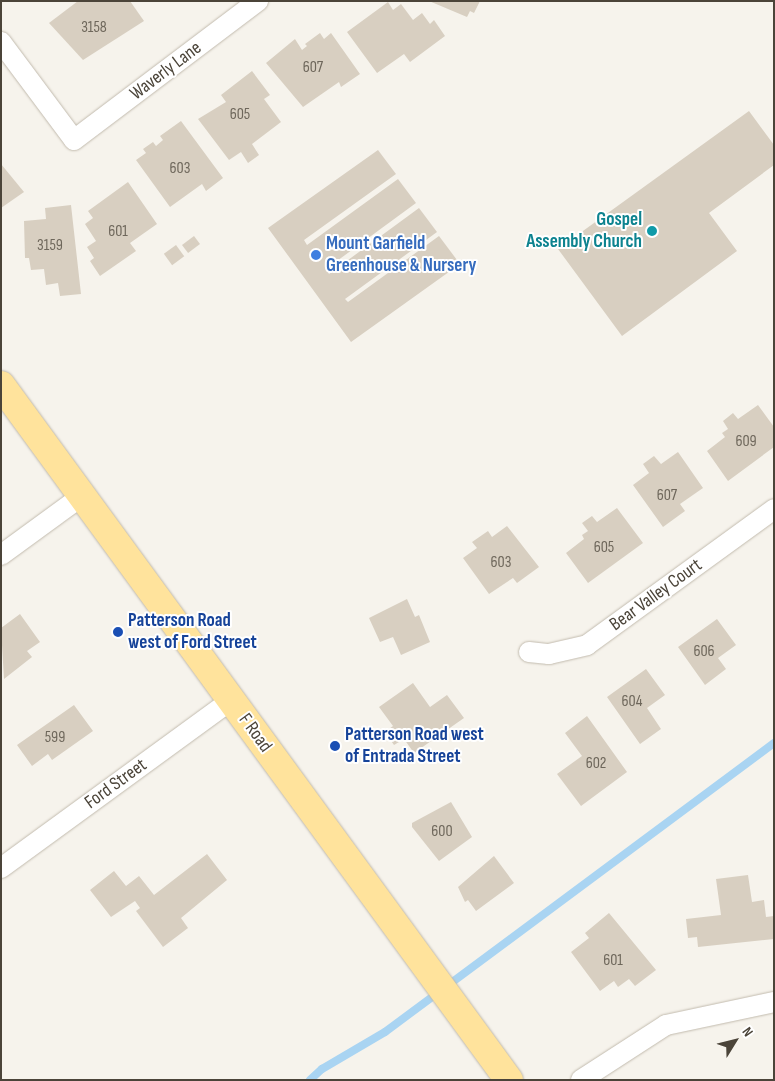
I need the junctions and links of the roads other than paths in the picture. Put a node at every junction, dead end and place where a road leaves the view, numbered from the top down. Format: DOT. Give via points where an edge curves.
graph roads {
  1 [pos="258,1"];
  2 [pos="1,42"];
  3 [pos="1,385"];
  4 [pos="82,496"];
  5 [pos="774,509"];
  6 [pos="1,555"];
  7 [pos="528,652"];
  8 [pos="231,700"];
  9 [pos="1,868"];
  10 [pos="774,1002"];
  11 [pos="509,1080"];
  12 [pos="581,1080"];
  1 -- 2 [label="street, Waverly Lane" via="74,140"];
  3 -- 4 [label="main road, F Road"];
  4 -- 6 [label="street"];
  4 -- 8 [label="main road, F Road"];
  5 -- 7 [label="street, Bear Valley Court" via="587,645 549,654"];
  8 -- 9 [label="street, Ford Street"];
  8 -- 11 [label="main road, F Road"];
  10 -- 12 [label="street" via="666,1025"];
}
